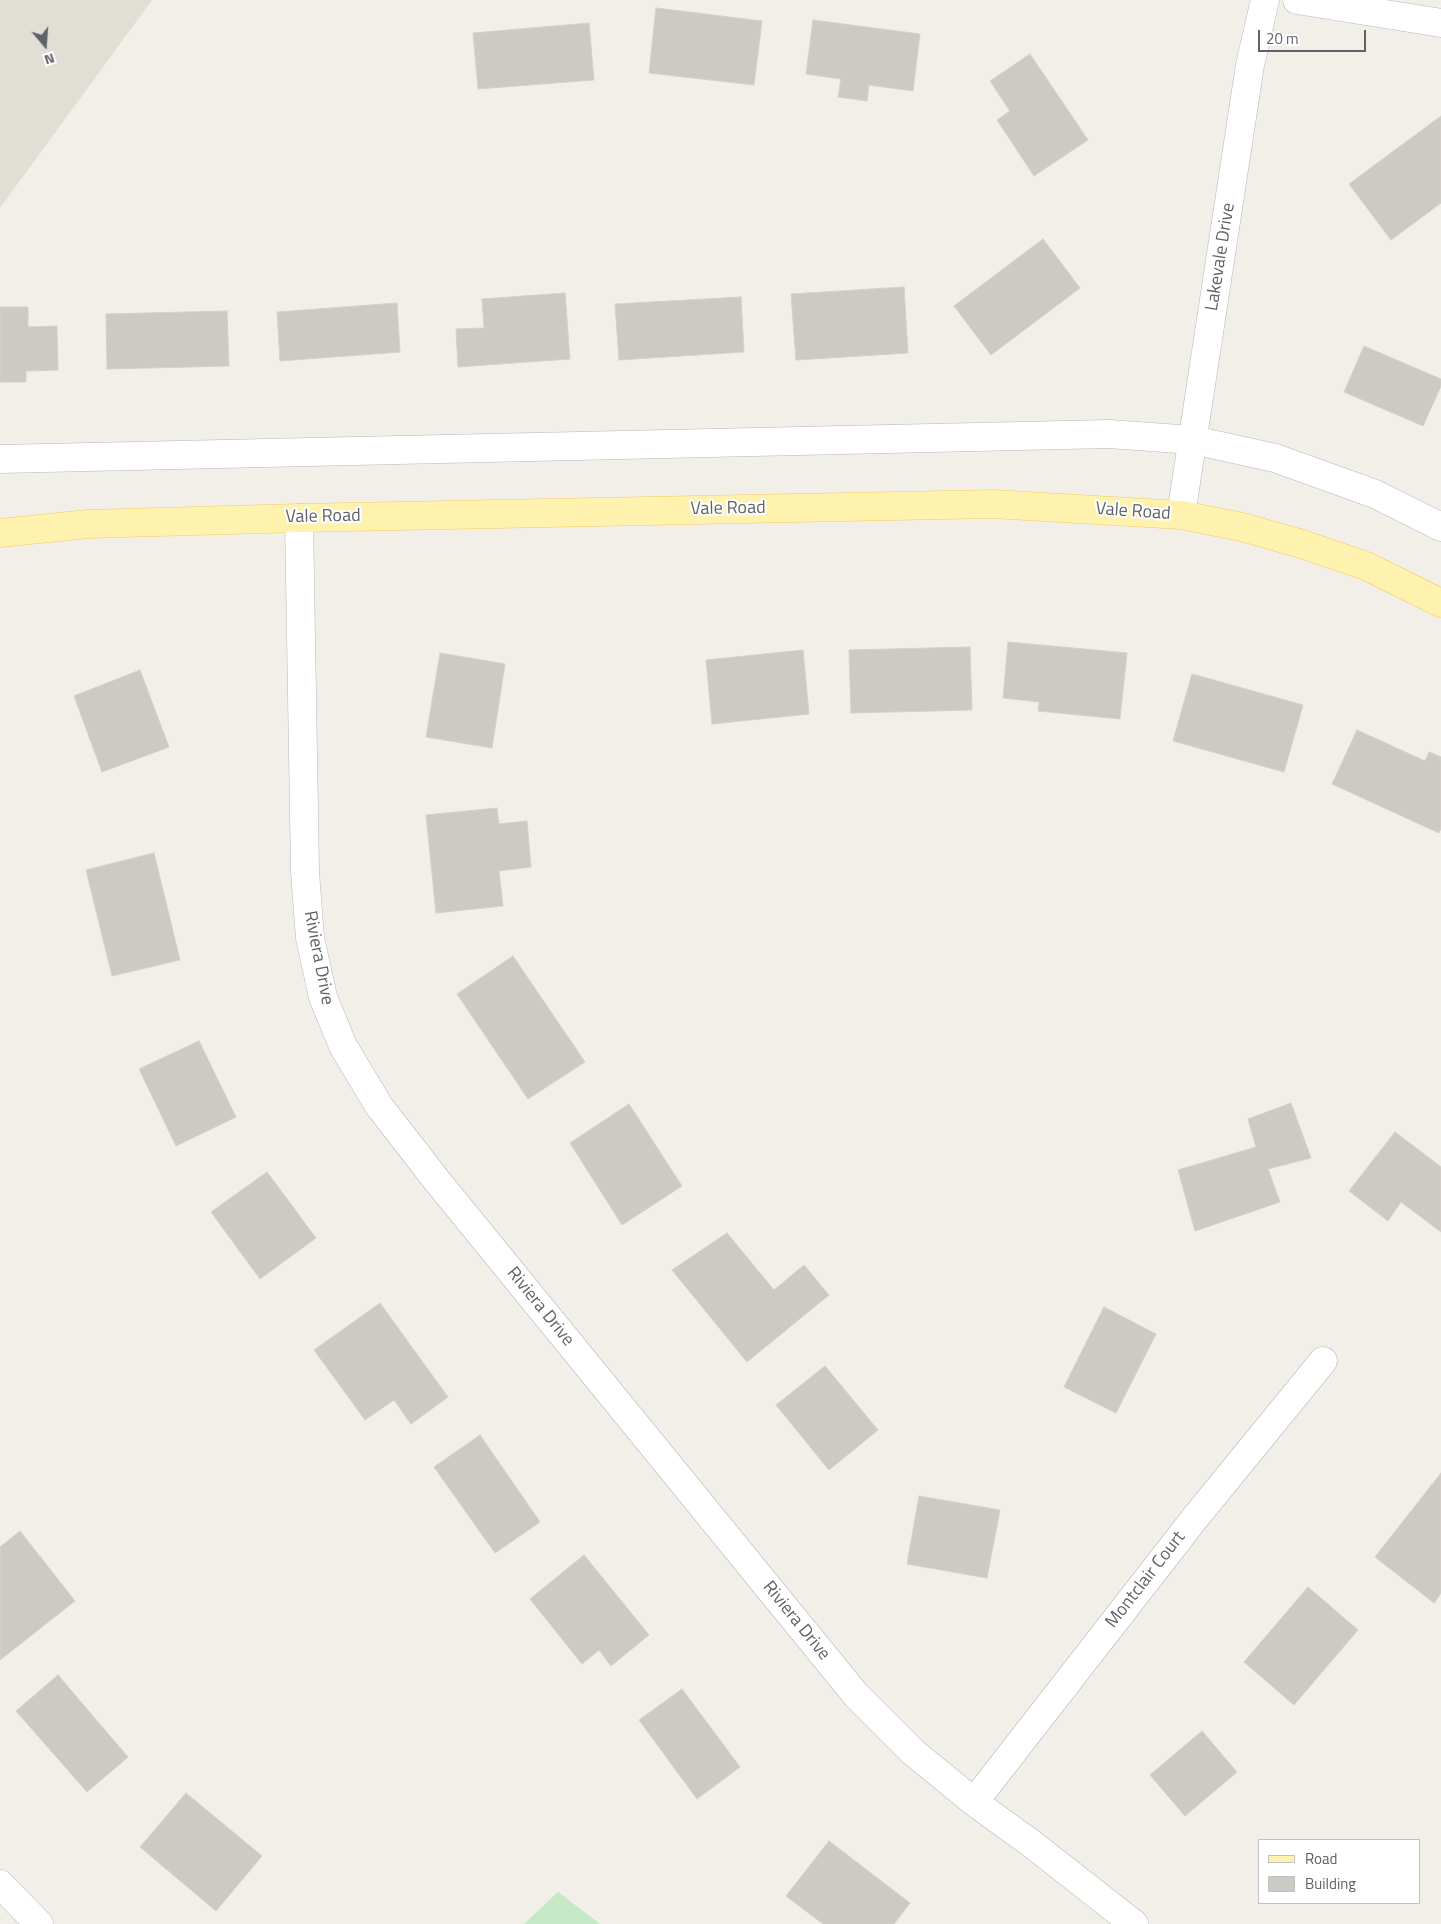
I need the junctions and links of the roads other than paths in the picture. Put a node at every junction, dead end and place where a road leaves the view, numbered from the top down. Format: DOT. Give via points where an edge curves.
graph roads {
  1 [pos="1264,0"];
  2 [pos="1296,0"];
  3 [pos="1441,24"];
  4 [pos="1193,440"];
  5 [pos="0,459"];
  6 [pos="1181,515"];
  7 [pos="299,518"];
  8 [pos="1441,527"];
  9 [pos="0,533"];
  10 [pos="1441,603"];
  11 [pos="1323,1360"];
  12 [pos="974,1802"];
  13 [pos="0,1884"];
  14 [pos="39,1924"];
  15 [pos="1134,1924"];
  1 -- 4 [label="street, Lakevale Drive" via="1250,65"];
  2 -- 3 [label="street"];
  4 -- 5 [label="street" via="1109,434"];
  4 -- 6 [label="street, Lakevale Drive"];
  4 -- 8 [label="street" via="1275,458 1375,494"];
  6 -- 7 [label="main road, Vale Road" via="993,504"];
  6 -- 10 [label="main road, Vale Road" via="1242,527 1302,544 1366,566"];
  7 -- 9 [label="main road, Vale Road" via="88,524"];
  7 -- 12 [label="street, Riviera Drive" via="306,881 310,938 323,997 343,1046 379,1106 438,1182 856,1695 913,1752"];
  11 -- 12 [label="street, Montclair Court" via="1195,1518"];
  12 -- 15 [label="street, Riviera Drive"];
  13 -- 14 [label="street"];
}
